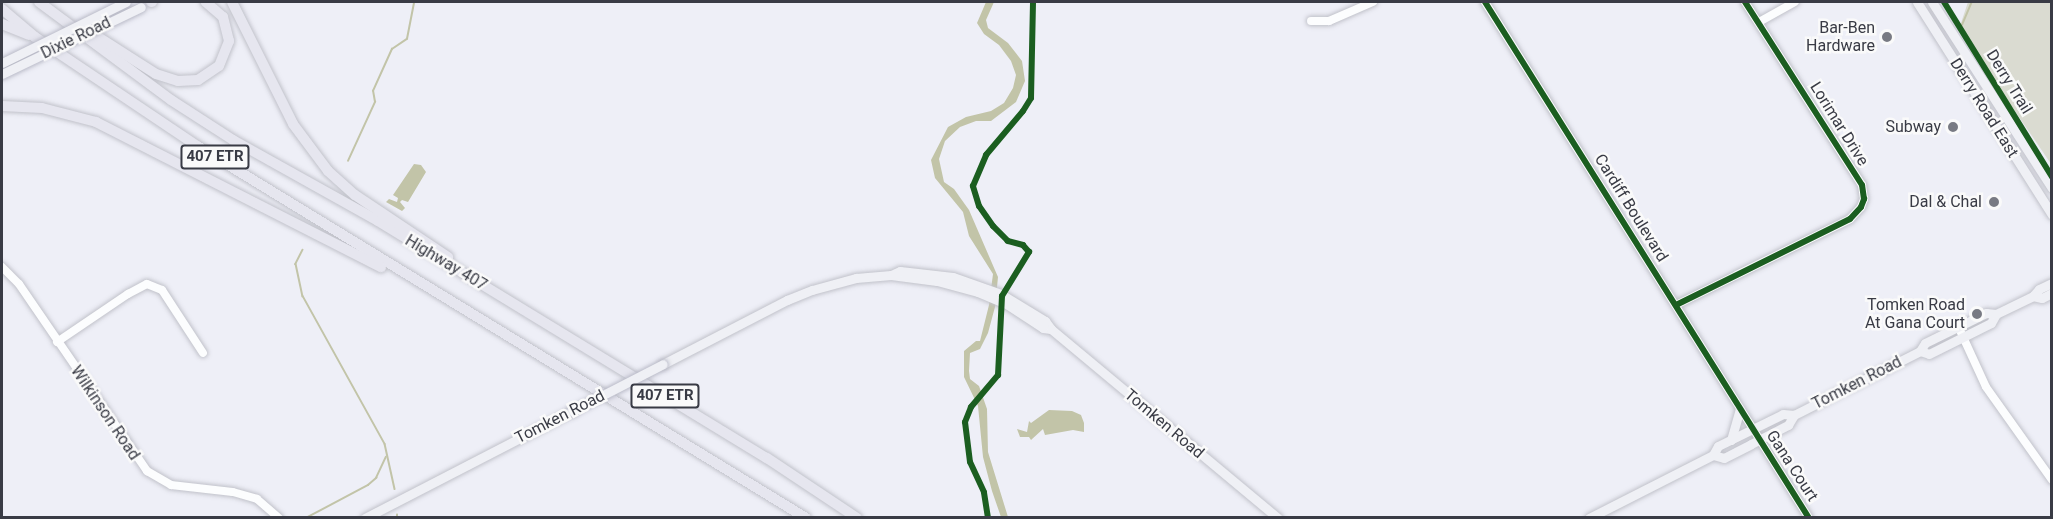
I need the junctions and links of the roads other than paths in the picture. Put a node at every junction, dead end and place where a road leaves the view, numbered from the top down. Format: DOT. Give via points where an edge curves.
graph roads {
  1 [pos="39,2"];
  2 [pos="126,2"];
  3 [pos="206,2"];
  4 [pos="232,2"];
  5 [pos="1373,2"];
  6 [pos="1485,2"];
  7 [pos="1745,2"];
  8 [pos="1795,2"];
  9 [pos="1917,2"];
  10 [pos="1932,2"];
  11 [pos="149,3"];
  12 [pos="2,9"];
  13 [pos="62,19"];
  14 [pos="1311,21"];
  15 [pos="1758,22"];
  16 [pos="2,24"];
  17 [pos="35,37"];
  18 [pos="2,63"];
  19 [pos="2,74"];
  20 [pos="2,106"];
  21 [pos="2052,188"];
  22 [pos="2052,215"];
  23 [pos="2,267"];
  24 [pos="470,278"];
  25 [pos="2052,283"];
  26 [pos="2052,293"];
  27 [pos="437,294"];
  28 [pos="2033,296"];
  29 [pos="1676,305"];
  30 [pos="1996,314"];
  31 [pos="1958,326"];
  32 [pos="1963,336"];
  33 [pos="57,342"];
  34 [pos="1920,351"];
  35 [pos="203,353"];
  36 [pos="1740,409"];
  37 [pos="1794,415"];
  38 [pos="1753,429"];
  39 [pos="1731,440"];
  40 [pos="1759,440"];
  41 [pos="1713,455"];
  42 [pos="2052,480"];
  43 [pos="279,518"];
  44 [pos="365,518"];
  45 [pos="806,518"];
  46 [pos="857,518"];
  47 [pos="1278,518"];
  48 [pos="1589,518"];
  49 [pos="1809,518"];
  1 -- 13 [label="highway, Highway 407 / 407 ETR"];
  2 -- 18 [label="main road, Dixie Road, bridge"];
  3 -- 13 [label="highway" via="223,17 228,32 227,50 212,73 185,82 156,74 82,27"];
  4 -- 24 [label="highway" via="293,124 328,171 355,195 446,256"];
  5 -- 14 [label="street" via="1329,21"];
  6 -- 29 [label="street, Cardiff Boulevard"];
  7 -- 15 [label="street, Lorimar Drive"];
  8 -- 15 [label="street"];
  9 -- 22 [label="main road, Derry Road East"];
  10 -- 21 [label="main road, Derry Road East"];
  11 -- 19 [label="main road, Dixie Road, bridge"];
  12 -- 17 [label="highway, Highway 407 / 407 ETR"];
  13 -- 24 [label="highway, Highway 407 / 407 ETR" via="171,100 233,140"];
  15 -- 29 [label="street, Lorimar Drive" via="1862,185 1864,199 1850,219"];
  16 -- 17 [label="highway"];
  17 -- 27 [label="highway, Highway 407 / 407 ETR" via="199,147"];
  20 -- 27 [label="highway" via="42,108 96,122"];
  23 -- 33 [label="street, Wilkinson Road" via="19,284"];
  24 -- 46 [label="highway, Highway 407 / 407 ETR" via="767,458"];
  25 -- 28 [label="main road, Tomken Road"];
  26 -- 28 [label="main road, Tomken Road" via="2042,298"];
  27 -- 45 [label="highway, Highway 407 / 407 ETR"];
  28 -- 30 [label="main road, Tomken Road"];
  29 -- 36 [label="street, Cardiff Boulevard"];
  30 -- 31 [label="main road, Tomken Road" via="1986,313"];
  30 -- 32 [label="main road, Tomken Road" via="1992,323"];
  31 -- 32 [label="street"];
  31 -- 34 [label="main road, Tomken Road" via="1925,343"];
  32 -- 34 [label="main road, Tomken Road" via="1929,354"];
  32 -- 42 [label="street" via="1986,387"];
  33 -- 35 [label="street" via="147,284 162,290"];
  33 -- 43 [label="street, Wilkinson Road" via="147,471 171,485 251,497"];
  34 -- 37 [label="main road, Tomken Road"];
  36 -- 38 [label="street, Cardiff Boulevard"];
  36 -- 39 [label="main road"];
  37 -- 38 [label="main road, Tomken Road" via="1783,414"];
  37 -- 40 [label="main road, Tomken Road" via="1788,425"];
  38 -- 39 [label="main road, Tomken Road"];
  38 -- 40 [label="street, Gana Court"];
  39 -- 41 [label="main road, Tomken Road" via="1718,446"];
  40 -- 41 [label="main road, Tomken Road" via="1724,458"];
  40 -- 49 [label="street, Gana Court"];
  41 -- 48 [label="main road, Tomken Road"];
  44 -- 47 [label="main road, Tomken Road, bridge" via="786,300 856,278 891,275 978,289 1008,301 1043,328 1051,329"];
}
